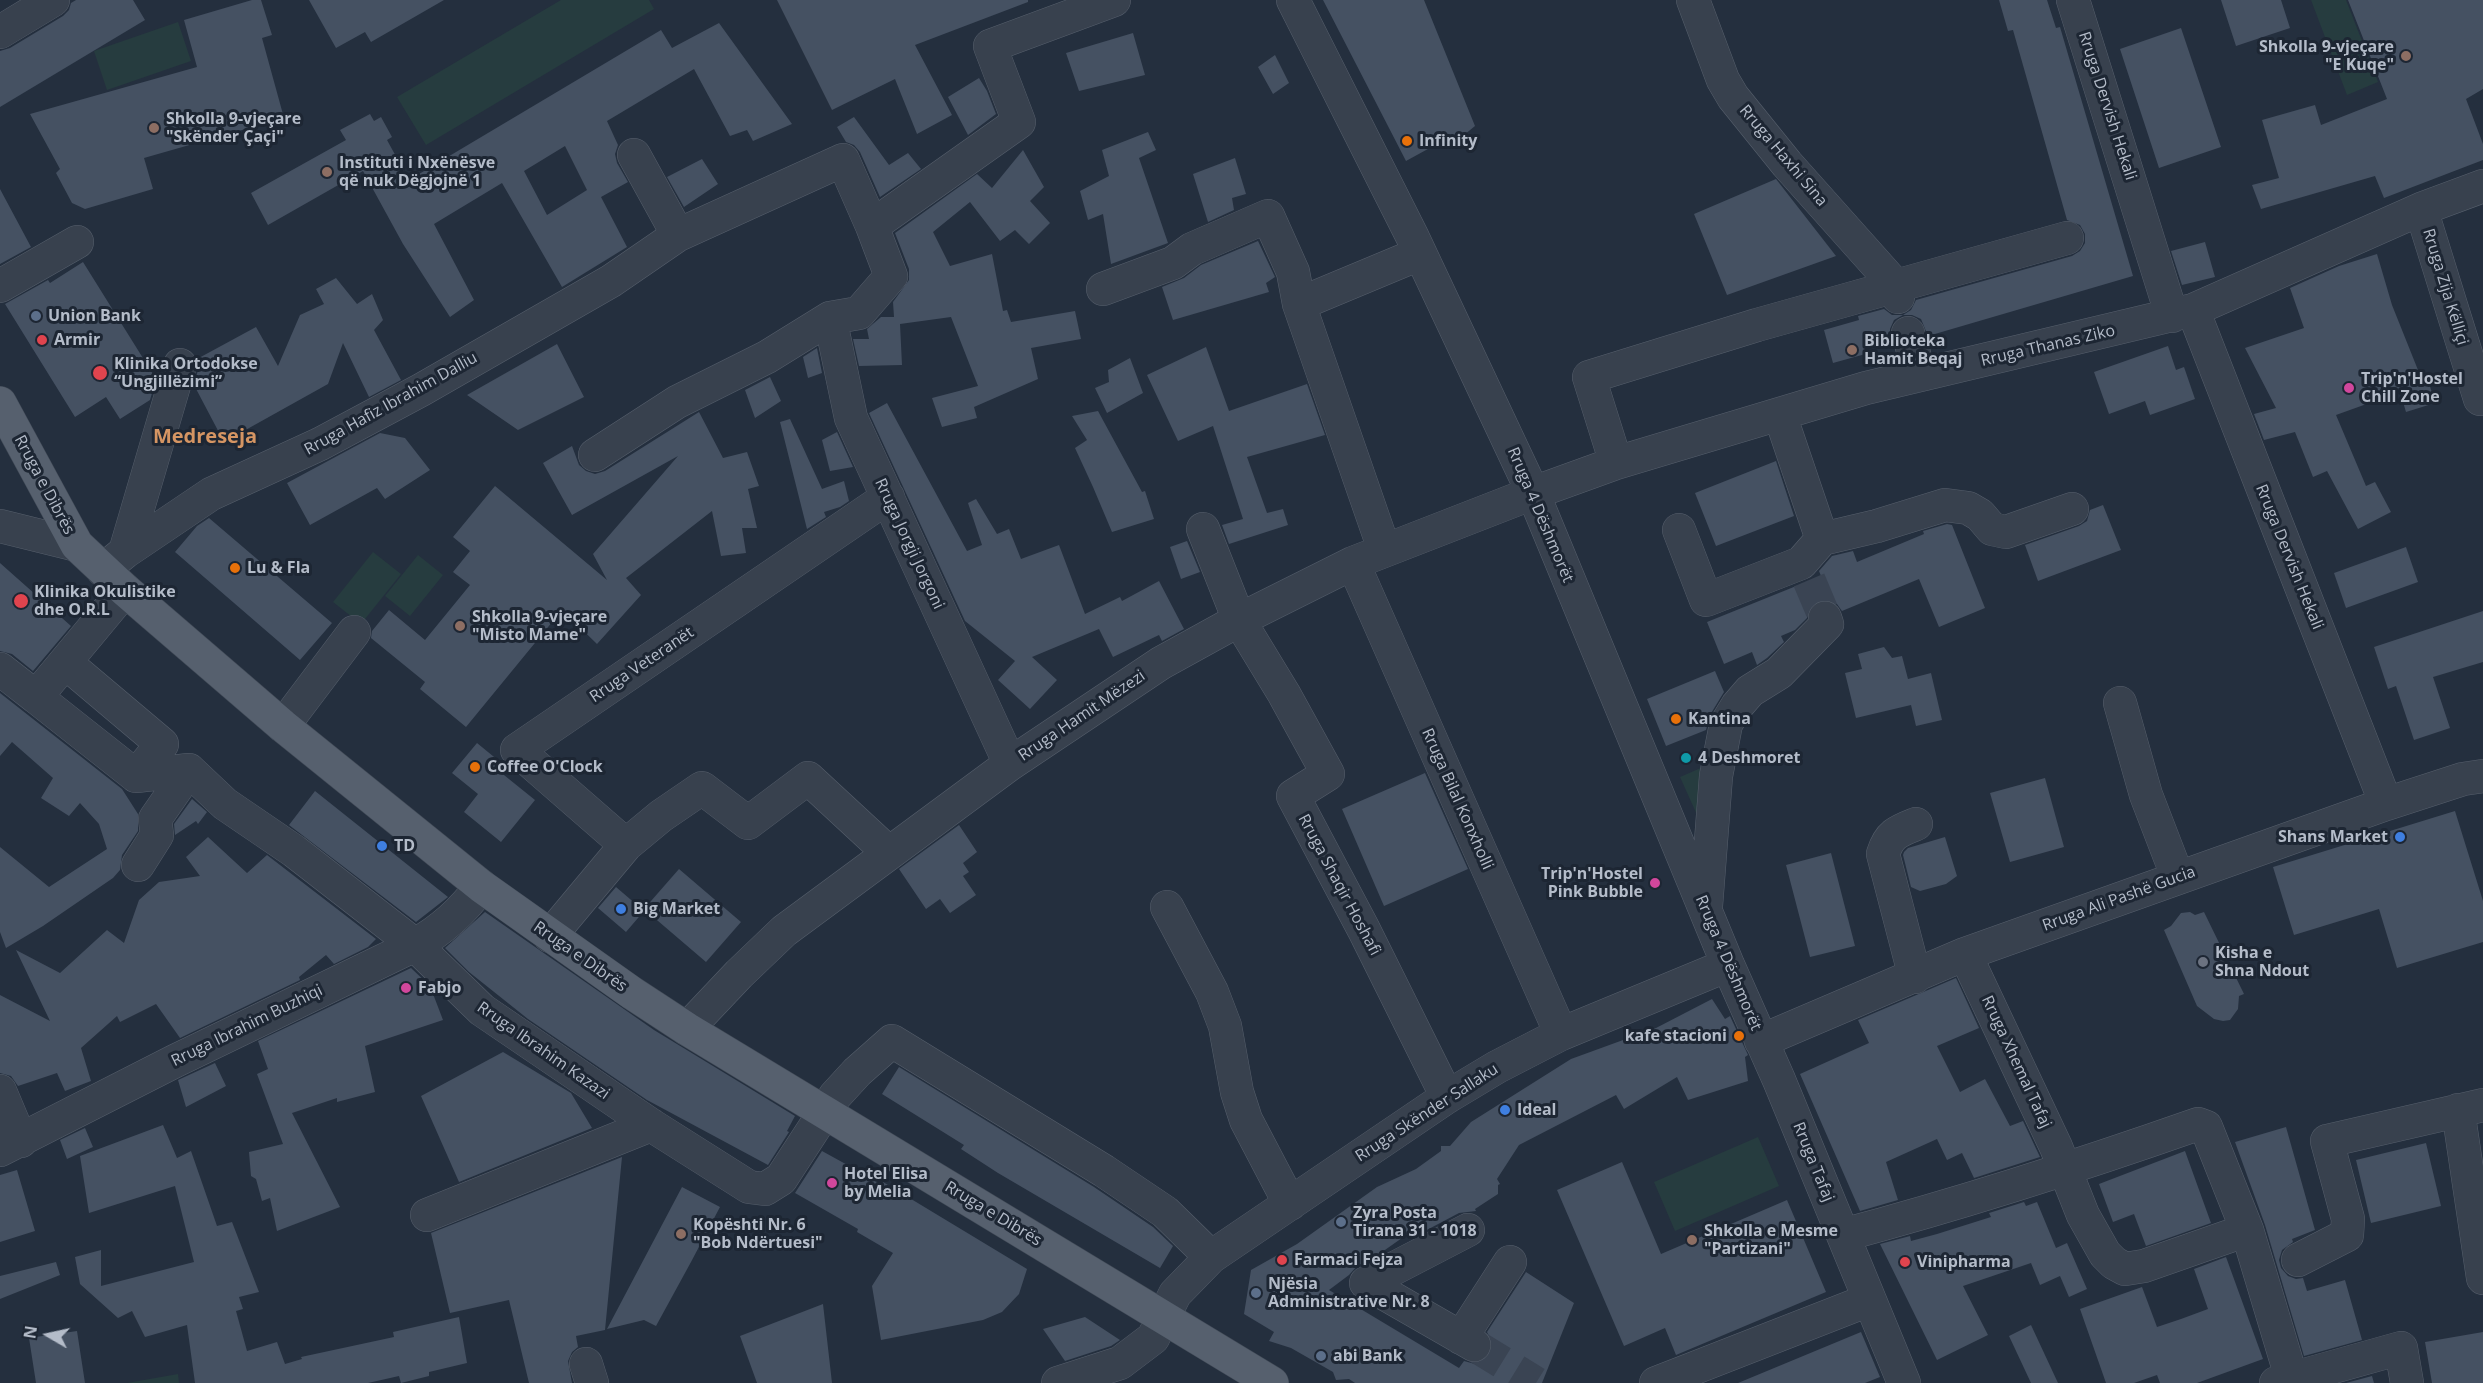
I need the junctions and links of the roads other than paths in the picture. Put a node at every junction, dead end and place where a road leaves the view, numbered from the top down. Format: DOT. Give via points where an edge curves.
graph roads {
  1 [pos="53,0"];
  2 [pos="1114,0"];
  3 [pos="1293,0"];
  4 [pos="1693,0"];
  5 [pos="2073,0"];
  6 [pos="0,32"];
  7 [pos="634,155"];
  8 [pos="2483,186"];
  9 [pos="2421,209"];
  10 [pos="872,226"];
  11 [pos="678,235"];
  12 [pos="2067,238"];
  13 [pos="77,242"];
  14 [pos="1419,254"];
  15 [pos="0,286"];
  16 [pos="1103,289"];
  17 [pos="1896,291"];
  18 [pos="1299,304"];
  19 [pos="2182,313"];
  20 [pos="830,318"];
  21 [pos="1908,333"];
  22 [pos="180,365"];
  23 [pos="1920,375"];
  24 [pos="2480,399"];
  25 [pos="0,403"];
  26 [pos="1780,415"];
  27 [pos="595,455"];
  28 [pos="1616,463"];
  29 [pos="1533,493"];
  30 [pos="888,497"];
  31 [pos="2072,509"];
  32 [pos="1203,529"];
  33 [pos="1679,530"];
  34 [pos="3,532"];
  35 [pos="1822,539"];
  36 [pos="76,545"];
  37 [pos="1384,549"];
  38 [pos="1353,563"];
  39 [pos="118,570"];
  40 [pos="1825,618"];
  41 [pos="1239,620"];
  42 [pos="354,632"];
  43 [pos="66,663"];
  44 [pos="2,676"];
  45 [pos="36,697"];
  46 [pos="2120,703"];
  47 [pos="283,726"];
  48 [pos="1010,764"];
  49 [pos="189,770"];
  50 [pos="136,776"];
  51 [pos="2483,776"];
  52 [pos="2386,804"];
  53 [pos="1916,824"];
  54 [pos="626,845"];
  55 [pos="889,853"];
  56 [pos="138,865"];
  57 [pos="2178,878"];
  58 [pos="481,886"];
  59 [pos="1167,908"];
  60 [pos="1705,910"];
  61 [pos="550,936"];
  62 [pos="415,945"];
  63 [pos="1965,954"];
  64 [pos="1728,965"];
  65 [pos="1915,977"];
  66 [pos="687,1029"];
  67 [pos="1561,1035"];
  68 [pos="1761,1041"];
  69 [pos="0,1090"];
  70 [pos="1447,1097"];
  71 [pos="2470,1107"];
  72 [pos="823,1113"];
  73 [pos="651,1125"];
  74 [pos="10,1145"];
  75 [pos="2065,1170"];
  76 [pos="1290,1204"];
  77 [pos="427,1215"];
  78 [pos="1468,1230"];
  79 [pos="2247,1230"];
  80 [pos="1843,1235"];
  81 [pos="1211,1257"];
  82 [pos="1510,1262"];
  83 [pos="2277,1266"];
  84 [pos="2483,1278"];
  85 [pos="1869,1300"];
  86 [pos="1164,1316"];
  87 [pos="2287,1382"];
  88 [pos="1058,1383"];
  89 [pos="1272,1383"];
  90 [pos="1656,1383"];
  91 [pos="1904,1383"];
  92 [pos="2407,1383"];
  1 -- 6 [label="street"];
  2 -- 10 [label="street" via="990,46 1019,122"];
  3 -- 14 [label="street, Rruga 4 Dëshmorët"];
  4 -- 17 [label="street, Rruga Haxhi Sina" via="1733,97"];
  5 -- 19 [label="street, Rruga Dervish Hekali"];
  7 -- 11 [label="street"];
  8 -- 9 [label="street, Rruga Thanas Ziko"];
  9 -- 19 [label="street, Rruga Thanas Ziko"];
  9 -- 24 [label="street, Rruga Zija Këlliçi"];
  10 -- 11 [label="street, Rruga Hafiz Ibrahim Dalliu" via="843,160"];
  10 -- 20 [label="street" via="891,276 859,313"];
  11 -- 39 [label="street, Rruga Hafiz Ibrahim Dalliu" via="611,281 421,390 320,444 211,494"];
  12 -- 17 [label="street"];
  13 -- 15 [label="street"];
  14 -- 18 [label="street"];
  14 -- 29 [label="street, Rruga 4 Dëshmorët"];
  16 -- 18 [label="street" via="1173,263 1192,249 1268,216 1293,272"];
  17 -- 28 [label="street" via="1589,377"];
  18 -- 37 [label="street"];
  19 -- 23 [label="street, Rruga Thanas Ziko"];
  19 -- 52 [label="street, Rruga Dervish Hekali"];
  20 -- 27 [label="street" via="767,357 658,412"];
  20 -- 30 [label="street, Rruga Jorgji Jorgoni" via="851,418"];
  21 -- 23 [label="street"];
  22 -- 39 [label="street"];
  23 -- 26 [label="street, Rruga Thanas Ziko"];
  25 -- 36 [label="main road, Rruga e Dibrës"];
  26 -- 28 [label="street, Rruga Thanas Ziko"];
  26 -- 35 [label="street"];
  28 -- 29 [label="street, Rruga Thanas Ziko"];
  29 -- 37 [label="street, Rruga Hamit Mëzezi"];
  29 -- 60 [label="street, Rruga 4 Dëshmorët"];
  30 -- 48 [label="street, Rruga Jorgji Jorgoni"];
  30 -- 54 [label="street, Rruga Veteranët" via="516,750"];
  31 -- 35 [label="street" via="2006,532 1992,529 1968,508 1945,505"];
  32 -- 41 [label="street, Rruga Shaqir Hoshafi"];
  33 -- 35 [label="street" via="1707,600 1805,572"];
  34 -- 36 [label="street"];
  36 -- 39 [label="main road, Rruga e Dibrës"];
  37 -- 38 [label="street, Rruga Hamit Mëzezi"];
  38 -- 41 [label="street, Rruga Hamit Mëzezi"];
  38 -- 67 [label="street, Rruga Bilal Konxholli"];
  39 -- 43 [label="street"];
  39 -- 47 [label="main road, Rruga e Dibrës"];
  40 -- 60 [label="street" via="1827,624 1779,673 1750,692 1726,723 1716,776"];
  41 -- 48 [label="street, Rruga Hamit Mëzezi" via="1161,663"];
  41 -- 70 [label="street, Rruga Shaqir Hoshafi" via="1328,774 1293,796"];
  42 -- 47 [label="street"];
  43 -- 45 [label="street"];
  43 -- 50 [label="street" via="162,744"];
  44 -- 45 [label="street"];
  45 -- 50 [label="street"];
  46 -- 57 [label="street" via="2146,795"];
  47 -- 58 [label="main road, Rruga e Dibrës"];
  48 -- 55 [label="street, Rruga Hamit Mëzezi"];
  49 -- 50 [label="street"];
  49 -- 56 [label="street" via="155,819 157,835"];
  49 -- 62 [label="street, Rruga Ibrahim Kazazi" via="225,804 294,851"];
  51 -- 52 [label="street, Rruga Ali Pashë Gucia"];
  52 -- 57 [label="street, Rruga Ali Pashë Gucia"];
  53 -- 65 [label="street" via="1893,833 1883,854"];
  54 -- 55 [label="street" via="702,788 748,823 808,778"];
  54 -- 61 [label="street"];
  55 -- 66 [label="street, Rruga Hamit Mëzezi" via="784,932"];
  57 -- 63 [label="street, Rruga Ali Pashë Gucia"];
  58 -- 61 [label="main road, Rruga e Dibrës"];
  58 -- 62 [label="street, Rruga Ibrahim Buzhiqi" via="435,934"];
  59 -- 76 [label="street" via="1212,992 1225,1026 1246,1120"];
  60 -- 64 [label="street, Rruga 4 Dëshmorët"];
  61 -- 66 [label="main road, Rruga e Dibrës"];
  62 -- 73 [label="street, Rruga Ibrahim Kazazi" via="483,1010"];
  62 -- 74 [label="street, Rruga Ibrahim Buzhiqi"];
  63 -- 65 [label="street, Rruga Ali Pashë Gucia"];
  63 -- 75 [label="street, Rruga Xhemal Tafaj"];
  64 -- 67 [label="street, Rruga Skënder Sallaku"];
  64 -- 68 [label="street, Rruga 4 Dëshmorët"];
  65 -- 68 [label="street, Rruga Ali Pashë Gucia"];
  66 -- 72 [label="main road, Rruga e Dibrës"];
  67 -- 70 [label="street, Rruga Skënder Sallaku"];
  68 -- 80 [label="street, Rruga Tafaj"];
  69 -- 74 [label="street"];
  70 -- 76 [label="street, Rruga Skënder Sallaku"];
  71 -- 83 [label="street" via="2327,1141 2348,1219 2347,1235"];
  71 -- 84 [label="street"];
  72 -- 73 [label="street, Rruga Ibrahim Kazazi" via="781,1179 765,1189 749,1187"];
  72 -- 81 [label="street, Rruga Ibrahim Kazazi" via="857,1072 892,1041 1165,1212"];
  72 -- 86 [label="main road, Rruga e Dibrës"];
  73 -- 77 [label="street"];
  75 -- 79 [label="street, Rruga Xhemal Tafaj" via="2105,1254 2125,1269"];
  75 -- 79 [label="street" via="2203,1125"];
  75 -- 80 [label="street"];
  76 -- 81 [label="street, Rruga Skënder Sallaku"];
  78 -- 82 [label="street" via="1366,1283 1467,1341"];
  79 -- 83 [label="street"];
  80 -- 85 [label="street, Rruga Tafaj"];
  81 -- 86 [label="street, Rruga Skënder Sallaku" via="1175,1294"];
  83 -- 87 [label="street"];
  85 -- 90 [label="street"];
  85 -- 91 [label="street, Rruga Tafaj"];
  86 -- 88 [label="street, Rruga Skënder Sallaku" via="1153,1338 1120,1363"];
  86 -- 89 [label="main road, Rruga e Dibrës"];
  87 -- 92 [label="street" via="2401,1348"];
}
